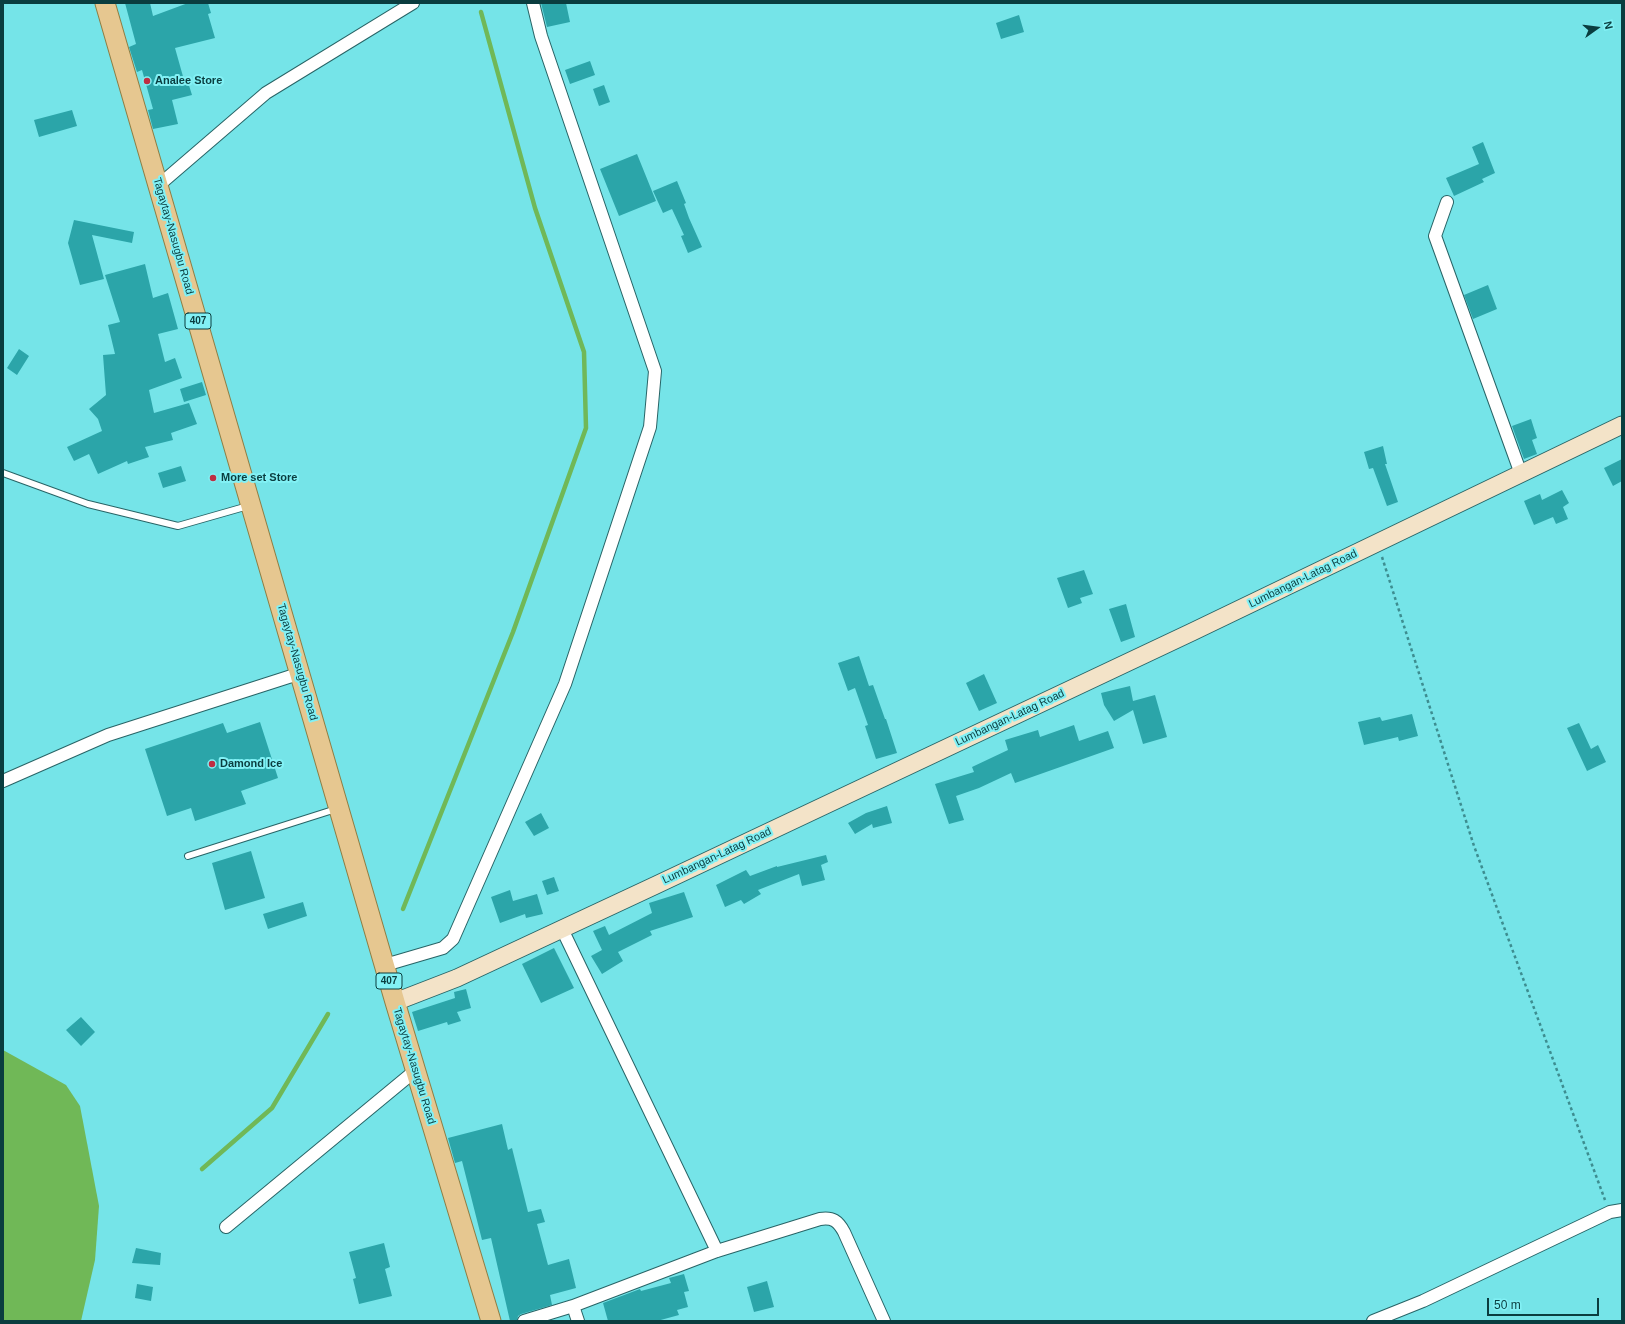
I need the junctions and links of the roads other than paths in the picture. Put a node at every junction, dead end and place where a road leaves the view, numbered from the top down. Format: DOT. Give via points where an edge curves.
graph roads {
  1 [pos="105,3"];
  2 [pos="413,3"];
  3 [pos="532,3"];
  4 [pos="158,185"];
  5 [pos="1447,202"];
  6 [pos="1622,425"];
  7 [pos="3,473"];
  8 [pos="1521,474"];
  9 [pos="252,505"];
  10 [pos="301,673"];
  11 [pos="3,781"];
  12 [pos="340,808"];
  13 [pos="188,856"];
  14 [pos="562,929"];
  15 [pos="385,965"];
  16 [pos="395,1002"];
  17 [pos="416,1070"];
  18 [pos="1622,1210"];
  19 [pos="226,1227"];
  20 [pos="717,1251"];
  21 [pos="573,1306"];
  22 [pos="491,1321"];
  23 [pos="524,1321"];
  24 [pos="578,1321"];
  25 [pos="884,1321"];
  26 [pos="1374,1321"];
  1 -- 4 [label="main road, Tagaytay-Nasugbu Road / 407"];
  2 -- 4 [label="street" via="266,93"];
  3 -- 15 [label="street" via="655,371 650,427 565,684 453,939 443,948"];
  4 -- 9 [label="main road, Tagaytay-Nasugbu Road / 407"];
  5 -- 8 [label="street" via="1435,236"];
  6 -- 8 [label="street, Lumbangan-Latag Road"];
  7 -- 9 [label="lane" via="88,504 178,526"];
  8 -- 14 [label="street, Lumbangan-Latag Road" via="1199,629"];
  9 -- 10 [label="main road, Tagaytay-Nasugbu Road / 407"];
  10 -- 11 [label="street" via="108,735"];
  10 -- 12 [label="main road, Tagaytay-Nasugbu Road / 407"];
  12 -- 13 [label="lane"];
  12 -- 15 [label="main road, Tagaytay-Nasugbu Road / 407"];
  14 -- 16 [label="street, Lumbangan-Latag Road" via="457,978"];
  14 -- 20 [label="street"];
  15 -- 16 [label="main road, Tagaytay-Nasugbu Road / 407"];
  16 -- 17 [label="main road, Tagaytay-Nasugbu Road / 407"];
  17 -- 19 [label="street"];
  17 -- 22 [label="main road, Tagaytay-Nasugbu Road / 407"];
  18 -- 26 [label="street" via="1610,1212 1423,1301"];
  20 -- 21 [label="street"];
  20 -- 25 [label="street" via="820,1219 836,1220 844,1232"];
  21 -- 23 [label="street"];
  21 -- 24 [label="street"];
}
